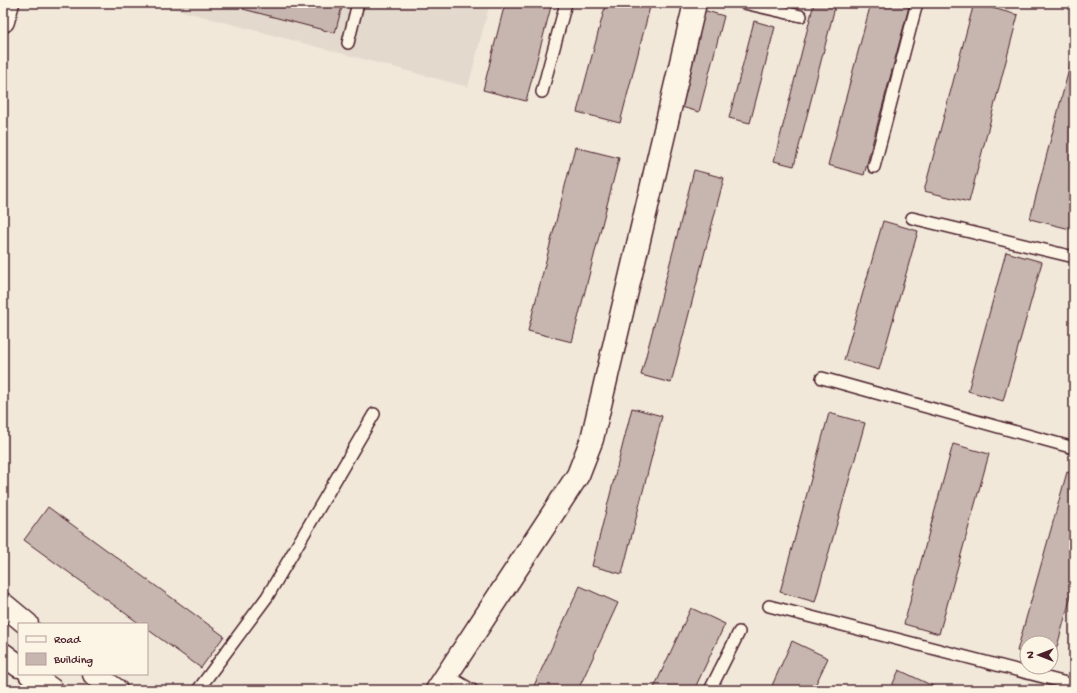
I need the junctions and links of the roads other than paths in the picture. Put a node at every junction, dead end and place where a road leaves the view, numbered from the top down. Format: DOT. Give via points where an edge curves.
graph roads {
  1 [pos="8,3"];
  2 [pos="358,3"];
  3 [pos="566,3"];
  4 [pos="695,3"];
  5 [pos="744,3"];
  6 [pos="917,3"];
  7 [pos="801,16"];
  8 [pos="3,21"];
  9 [pos="348,43"];
  10 [pos="542,92"];
  11 [pos="874,167"];
  12 [pos="912,218"];
  13 [pos="1074,257"];
  14 [pos="822,378"];
  15 [pos="374,414"];
  16 [pos="1074,448"];
  17 [pos="3,604"];
  18 [pos="769,606"];
  19 [pos="26,623"];
  20 [pos="739,632"];
  21 [pos="3,654"];
  22 [pos="18,665"];
  23 [pos="31,675"];
  24 [pos="95,675"];
  25 [pos="442,683"];
  26 [pos="1074,684"];
  27 [pos="52,690"];
  28 [pos="116,690"];
  29 [pos="198,690"];
  30 [pos="472,690"];
  31 [pos="710,690"];
  1 -- 8 [label="street"];
  2 -- 9 [label="lane"];
  3 -- 10 [label="lane"];
  4 -- 25 [label="street" via="592,439 578,475"];
  5 -- 7 [label="lane"];
  6 -- 11 [label="lane"];
  12 -- 13 [label="lane"];
  14 -- 16 [label="lane"];
  15 -- 29 [label="lane" via="267,597"];
  17 -- 19 [label="street"];
  18 -- 26 [label="lane"];
  20 -- 31 [label="lane"];
  21 -- 22 [label="street"];
  23 -- 27 [label="street"];
  24 -- 28 [label="street"];
  25 -- 30 [label="lane"];
}
